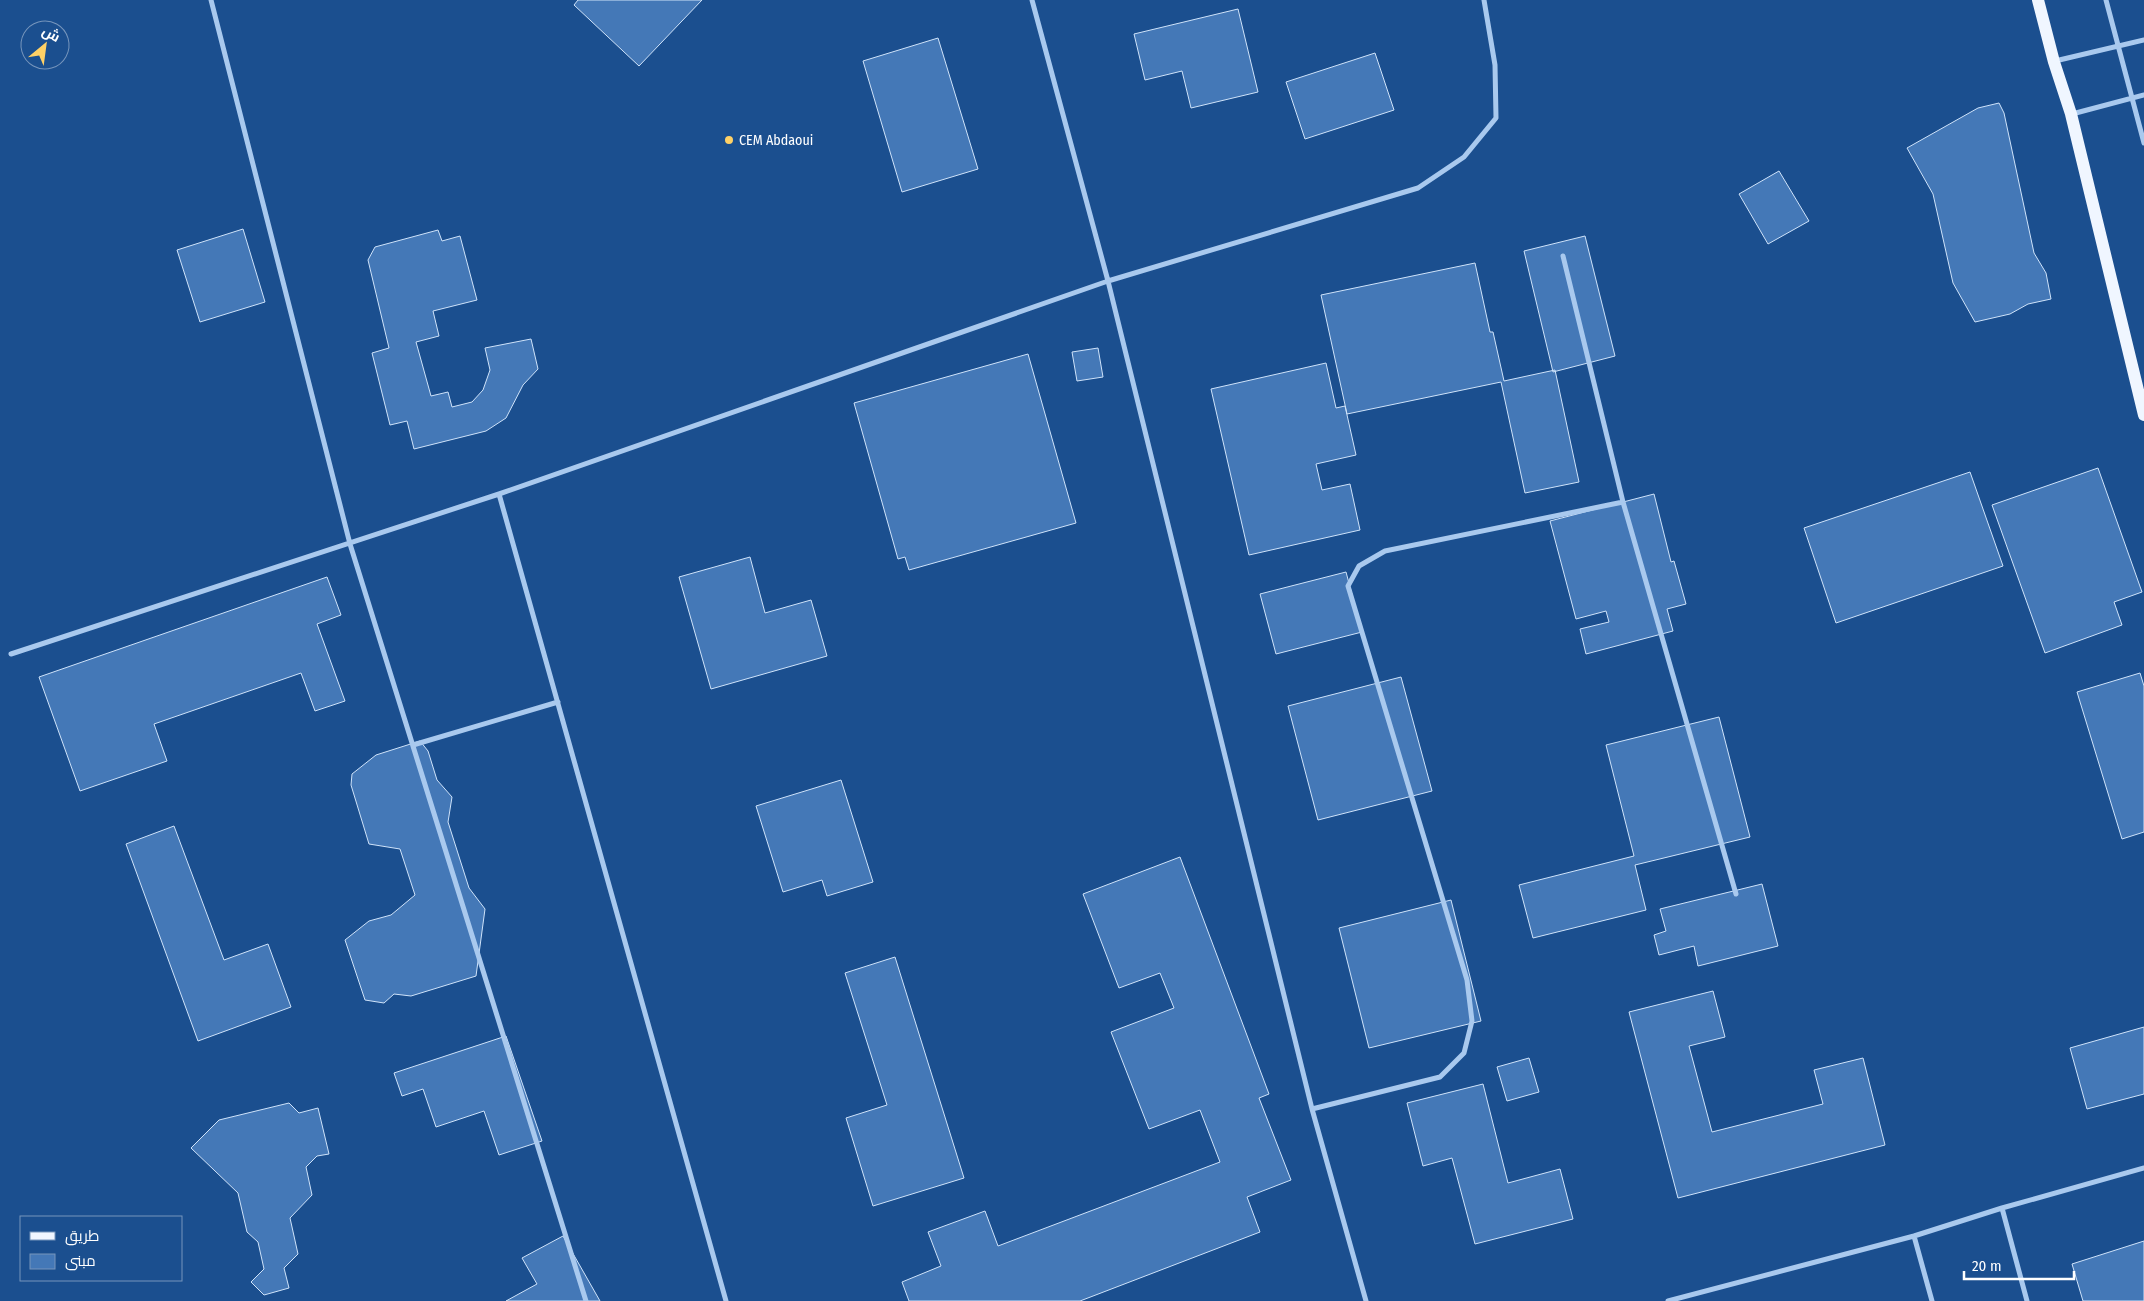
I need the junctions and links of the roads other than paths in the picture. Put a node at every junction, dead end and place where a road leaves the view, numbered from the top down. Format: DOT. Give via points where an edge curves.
graph roads {
  1 [pos="211,0"];
  2 [pos="1032,0"];
  3 [pos="1484,0"];
  4 [pos="2038,0"];
  5 [pos="2106,0"];
  6 [pos="2144,40"];
  7 [pos="2118,46"];
  8 [pos="2054,62"];
  9 [pos="2144,95"];
  10 [pos="2132,98"];
  11 [pos="2071,114"];
  12 [pos="2144,143"];
  13 [pos="1563,256"];
  14 [pos="1108,281"];
  15 [pos="2144,415"];
  16 [pos="499,494"];
  17 [pos="1623,502"];
  18 [pos="350,544"];
  19 [pos="11,654"];
  20 [pos="558,702"];
  21 [pos="413,745"];
  22 [pos="1736,894"];
  23 [pos="1312,1109"];
  24 [pos="2144,1168"];
  25 [pos="2002,1208"];
  26 [pos="1914,1236"];
  27 [pos="586,1301"];
  28 [pos="726,1301"];
  29 [pos="1366,1301"];
  30 [pos="1668,1301"];
  31 [pos="1932,1301"];
  32 [pos="2027,1301"];
  1 -- 18 [label="street"];
  2 -- 14 [label="street"];
  3 -- 14 [label="street" via="1495,65 1496,118 1464,157 1418,188"];
  4 -- 8 [label="main road"];
  5 -- 7 [label="street"];
  6 -- 7 [label="street"];
  7 -- 8 [label="street"];
  7 -- 10 [label="street"];
  8 -- 11 [label="main road"];
  9 -- 10 [label="street"];
  10 -- 11 [label="street"];
  10 -- 12 [label="street"];
  11 -- 15 [label="main road"];
  13 -- 17 [label="street"];
  14 -- 16 [label="street"];
  14 -- 23 [label="street"];
  16 -- 18 [label="street"];
  16 -- 20 [label="street"];
  17 -- 22 [label="street"];
  17 -- 23 [label="street" via="1385,551 1359,566 1348,586 1467,980 1472,1021 1464,1053 1440,1077"];
  18 -- 19 [label="street"];
  18 -- 21 [label="street"];
  20 -- 21 [label="street"];
  20 -- 28 [label="street"];
  21 -- 27 [label="street"];
  23 -- 29 [label="street"];
  24 -- 25 [label="street"];
  25 -- 26 [label="street"];
  25 -- 32 [label="street"];
  26 -- 30 [label="street"];
  26 -- 31 [label="street"];
}
